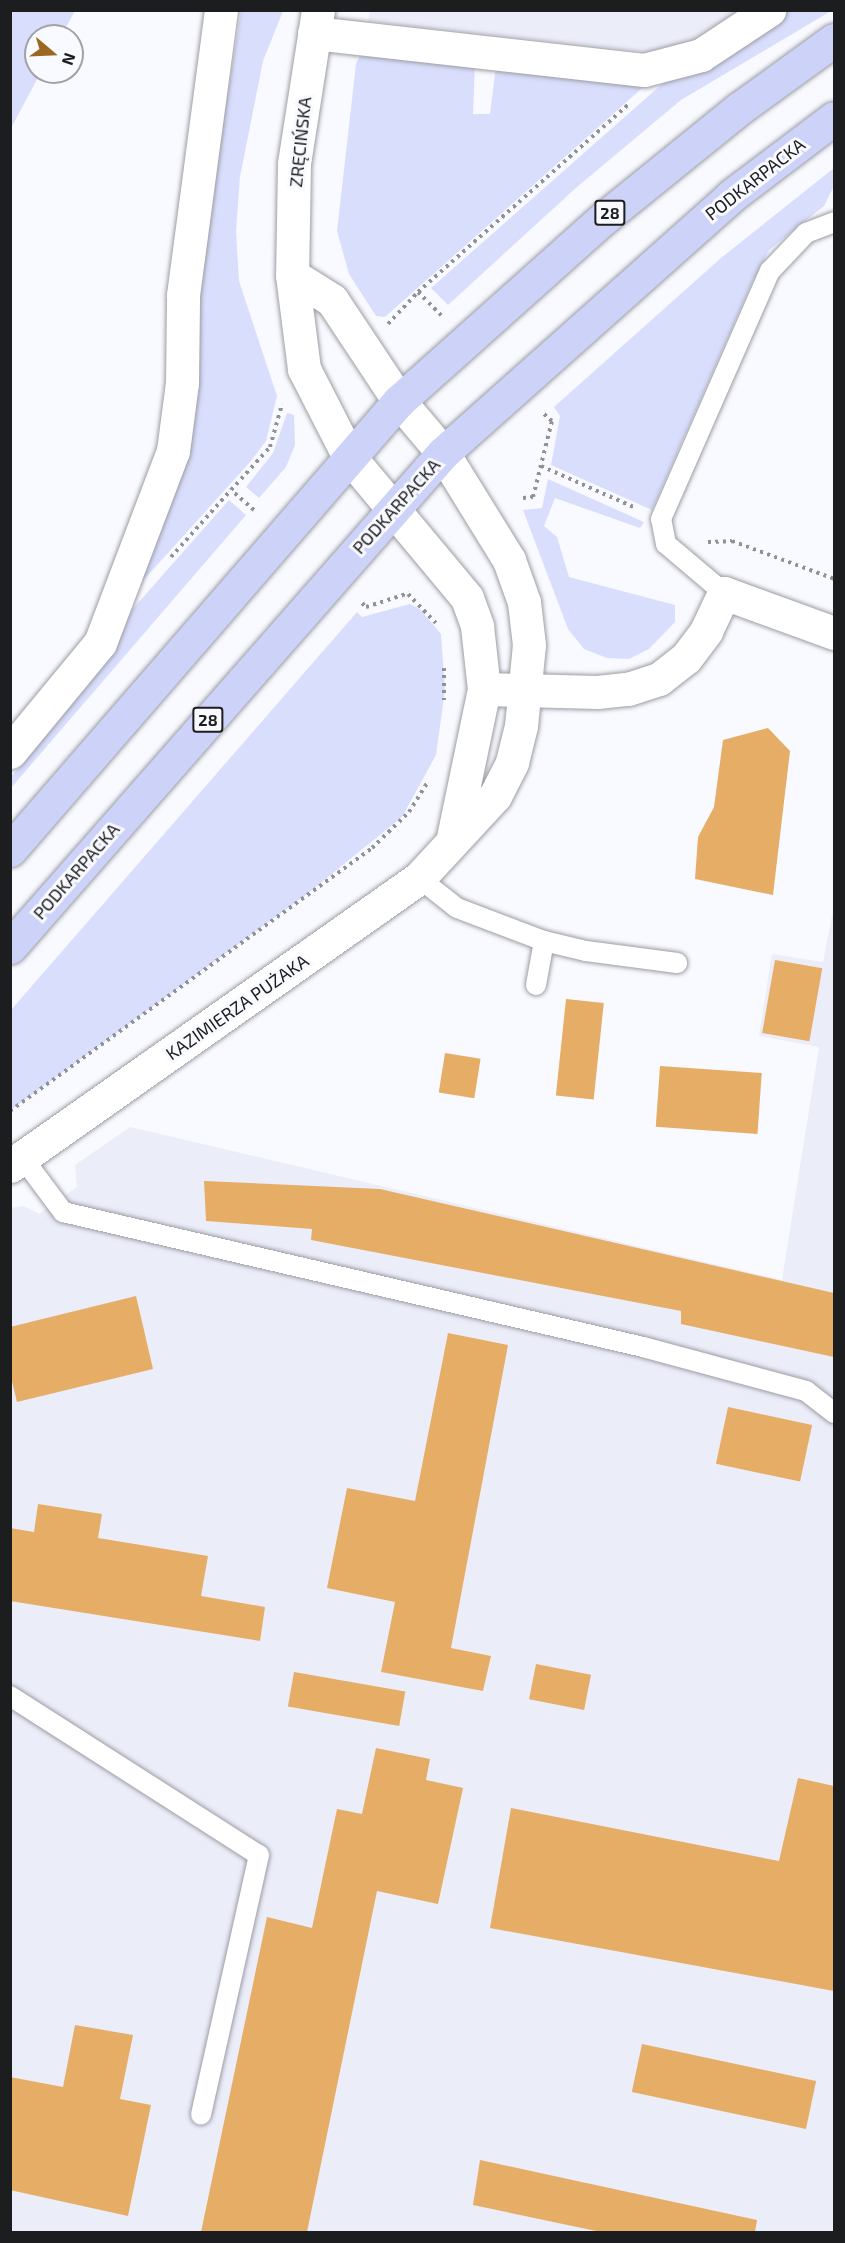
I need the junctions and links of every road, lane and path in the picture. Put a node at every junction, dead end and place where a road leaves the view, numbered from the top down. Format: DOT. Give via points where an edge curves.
graph roads {
  1 [pos="222,10"];
  2 [pos="769,10"];
  3 [pos="316,22"];
  4 [pos="834,40"];
  5 [pos="662,65"];
  6 [pos="834,118"];
  7 [pos="834,222"];
  8 [pos="292,275"];
  9 [pos="418,292"];
  10 [pos="441,315"];
  11 [pos="378,331"];
  12 [pos="290,399"];
  13 [pos="399,401"];
  14 [pos="544,414"];
  15 [pos="443,453"];
  16 [pos="348,455"];
  17 [pos="523,498"];
  18 [pos="254,510"];
  19 [pos="393,510"];
  20 [pos="417,591"];
  21 [pos="724,593"];
  22 [pos="408,594"];
  23 [pos="362,603"];
  24 [pos="439,633"];
  25 [pos="834,633"];
  26 [pos="443,659"];
  27 [pos="527,688"];
  28 [pos="484,689"];
  29 [pos="443,707"];
  30 [pos="10,752"];
  31 [pos="430,776"];
  32 [pos="453,837"];
  33 [pos="10,850"];
  34 [pos="419,878"];
  35 [pos="544,940"];
  36 [pos="10,947"];
  37 [pos="677,963"];
  38 [pos="536,985"];
  39 [pos="10,1111"];
  40 [pos="16,1162"];
  41 [pos="834,1413"];
  42 [pos="10,1696"];
  43 [pos="201,2115"];
  1 -- 30 [label="street" via="183,295 182,382 173,451 99,643"];
  2 -- 5 [label="street" via="701,55"];
  3 -- 5 [label="street" via="644,70"];
  3 -- 8 [label="street, ZRĘCIŃSKA" via="294,164"];
  4 -- 13 [label="main road, 28" via="740,108 604,218"];
  5 -- 9 [label="path" via="655,80"];
  6 -- 15 [label="main road, PODKARPACKA / 28" via="731,196"];
  7 -- 21 [label="lane" via="806,233 770,271 661,519 666,544"];
  8 -- 13 [label="street" via="332,300"];
  8 -- 16 [label="street, ZRĘCIŃSKA" via="304,369"];
  9 -- 10 [label="path"];
  9 -- 11 [label="path"];
  12 -- 18 [label="path" via="282,404 270,447 231,490"];
  13 -- 15 [label="street"];
  13 -- 16 [label="main road, 28"];
  14 -- 17 [label="path" via="552,421 533,497"];
  15 -- 19 [label="main road, PODKARPACKA / 28"];
  15 -- 27 [label="street, KAZIMIERZA PUŻAKA" via="509,560 524,602 529,645"];
  16 -- 19 [label="street, ZRĘCIŃSKA"];
  16 -- 33 [label="main road, 28"];
  19 -- 28 [label="street, KAZIMIERZA PUŻAKA" via="467,598 477,626"];
  19 -- 36 [label="main road, PODKARPACKA / 28"];
  20 -- 22 [label="path"];
  21 -- 25 [label="street"];
  21 -- 27 [label="street" via="706,632 686,658 659,678 628,689 597,692"];
  22 -- 23 [label="path" via="366,607"];
  22 -- 24 [label="path" via="432,614"];
  26 -- 29 [label="path"];
  27 -- 28 [label="street"];
  27 -- 32 [label="street, KAZIMIERZA PUŻAKA" via="512,762 495,796"];
  28 -- 32 [label="street, KAZIMIERZA PUŻAKA"];
  31 -- 39 [label="path" via="409,812 372,848"];
  32 -- 34 [label="street, KAZIMIERZA PUŻAKA"];
  34 -- 35 [label="lane" via="457,908"];
  34 -- 40 [label="street, KAZIMIERZA PUŻAKA"];
  35 -- 37 [label="lane" via="586,951"];
  35 -- 38 [label="lane"];
  40 -- 41 [label="lane" via="63,1212 654,1350 806,1391"];
  42 -- 43 [label="lane" via="259,1855"];
}
